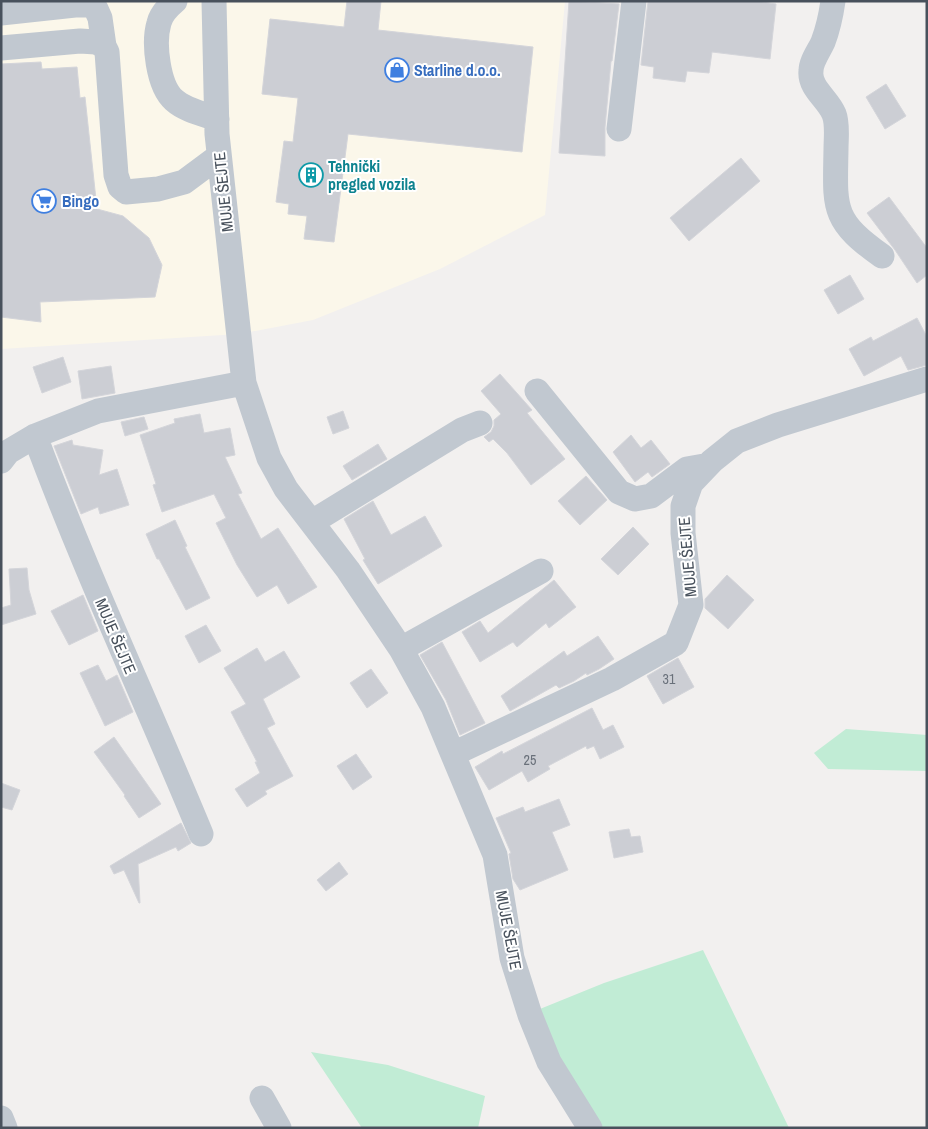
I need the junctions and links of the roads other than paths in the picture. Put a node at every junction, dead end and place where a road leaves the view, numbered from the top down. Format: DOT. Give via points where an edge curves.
graph roads {
  1 [pos="175,1"];
  2 [pos="214,1"];
  3 [pos="634,1"];
  4 [pos="832,1"];
  5 [pos="1,13"];
  6 [pos="104,46"];
  7 [pos="1,48"];
  8 [pos="217,119"];
  9 [pos="619,129"];
  10 [pos="219,156"];
  11 [pos="882,256"];
  12 [pos="927,379"];
  13 [pos="244,383"];
  14 [pos="537,391"];
  15 [pos="480,423"];
  16 [pos="35,436"];
  17 [pos="4,453"];
  18 [pos="708,464"];
  19 [pos="312,522"];
  20 [pos="541,571"];
  21 [pos="401,648"];
  22 [pos="453,754"];
  23 [pos="201,834"];
  24 [pos="262,1098"];
  25 [pos="1,1118"];
  26 [pos="5,1128"];
  27 [pos="279,1128"];
  28 [pos="590,1128"];
  1 -- 8 [label="street" via="159,23 157,52 162,82 176,102"];
  2 -- 8 [label="street, MUJE ŠEJTE"];
  3 -- 9 [label="street"];
  4 -- 11 [label="street" via="826,34 811,71 813,84 834,114 835,191 843,222 859,240"];
  5 -- 6 [label="street" via="89,5 96,9 100,18"];
  6 -- 7 [label="street" via="80,41"];
  6 -- 10 [label="street" via="116,175 120,187 126,192 184,182"];
  8 -- 10 [label="street, MUJE ŠEJTE"];
  10 -- 13 [label="street, MUJE ŠEJTE"];
  12 -- 18 [label="street, MUJE ŠEJTE" via="778,425 737,441"];
  13 -- 16 [label="street" via="98,411"];
  13 -- 19 [label="street, MUJE ŠEJTE" via="269,458 286,489"];
  14 -- 18 [label="street" via="619,492 635,499 651,496 688,469"];
  15 -- 19 [label="street" via="462,430"];
  16 -- 17 [label="street"];
  16 -- 23 [label="street, MUJE ŠEJTE"];
  18 -- 22 [label="street, MUJE ŠEJTE" via="691,483 683,506 692,605 676,643 612,679"];
  19 -- 21 [label="street, MUJE ŠEJTE"];
  20 -- 21 [label="street"];
  21 -- 22 [label="street, MUJE ŠEJTE" via="433,707"];
  22 -- 28 [label="street, MUJE ŠEJTE" via="495,856 512,958 530,1016 549,1062"];
  24 -- 27 [label="street"];
  25 -- 26 [label="street"];
}
